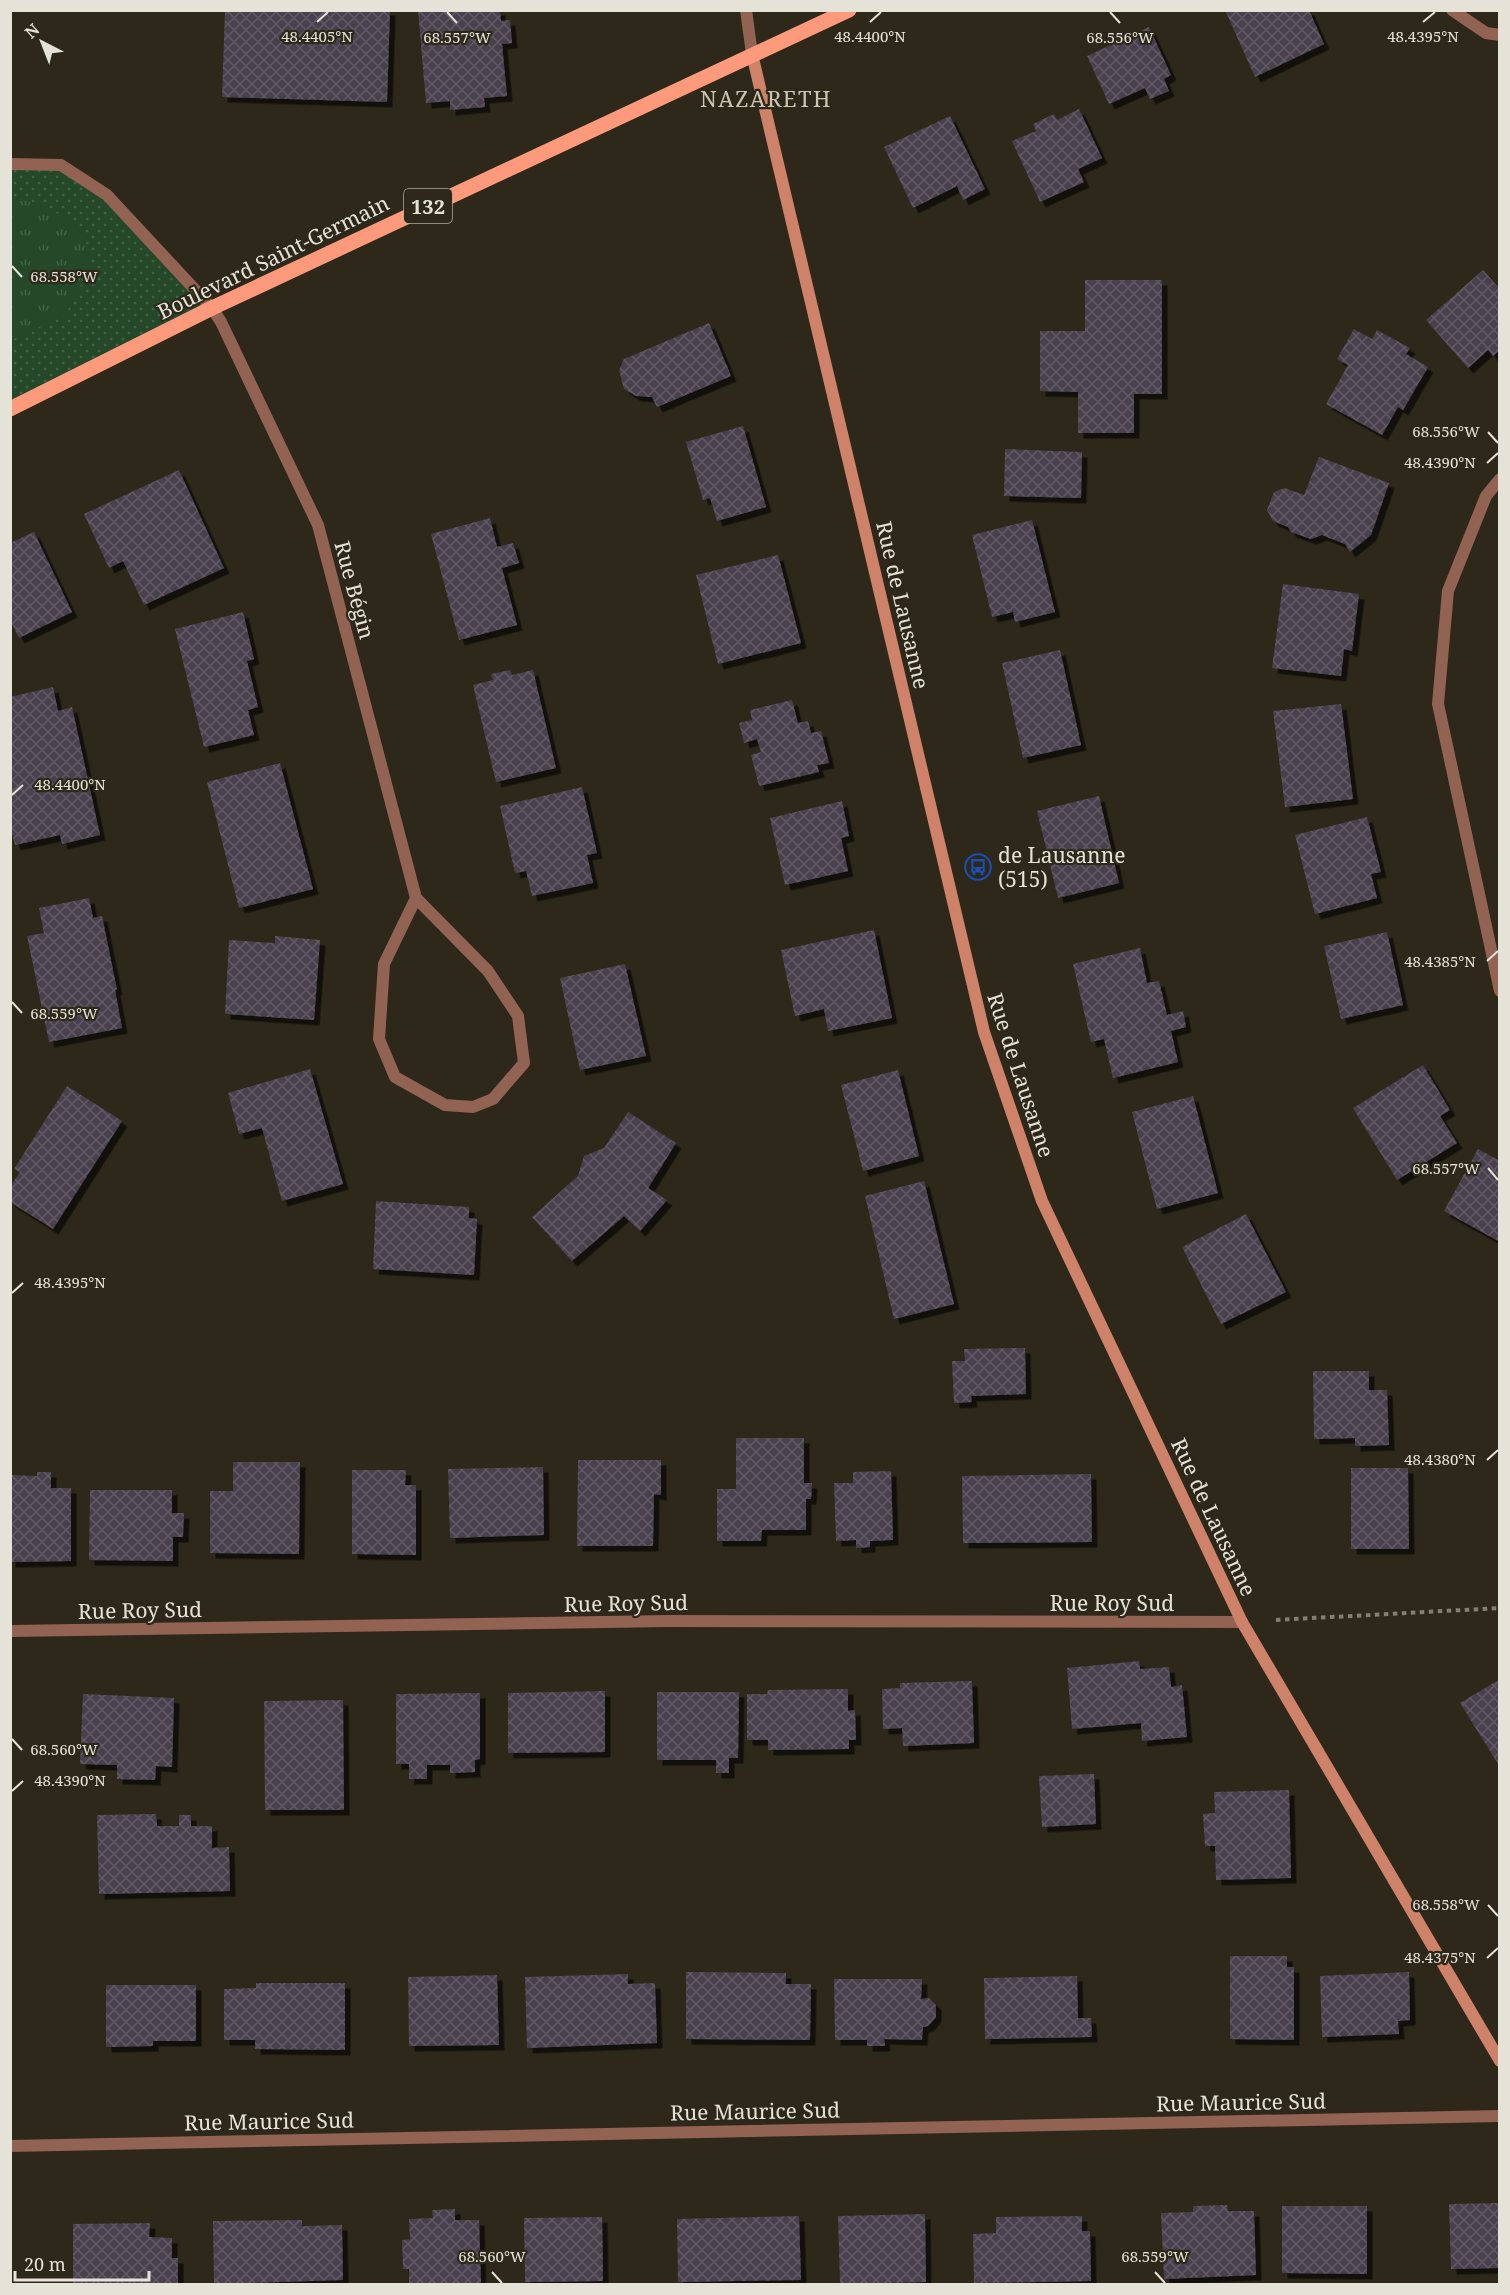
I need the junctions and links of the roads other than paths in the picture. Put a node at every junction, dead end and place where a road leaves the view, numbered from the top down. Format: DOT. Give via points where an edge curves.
graph roads {
  1 [pos="746,10"];
  2 [pos="849,10"];
  3 [pos="1452,10"];
  4 [pos="1500,35"];
  5 [pos="752,54"];
  6 [pos="10,164"];
  7 [pos="212,308"];
  8 [pos="10,409"];
  9 [pos="1500,479"];
  10 [pos="416,898"];
  11 [pos="1500,991"];
  12 [pos="1242,1622"];
  13 [pos="10,1631"];
  14 [pos="1500,2061"];
  15 [pos="1500,2116"];
  16 [pos="10,2146"];
  1 -- 5 [label="street, Rue de Lausanne"];
  2 -- 5 [label="main road, Boulevard Saint-Germain / 132"];
  3 -- 4 [label="street" via="1486,33"];
  5 -- 7 [label="main road, Boulevard Saint-Germain / 132"];
  5 -- 12 [label="street, Rue de Lausanne" via="984,1032 1042,1201"];
  6 -- 7 [label="street, Rue Bégin" via="61,165 107,195"];
  7 -- 8 [label="main road, Boulevard Saint-Germain / 132"];
  7 -- 10 [label="street, Rue Bégin" via="318,525"];
  9 -- 11 [label="street" via="1486,496 1448,591 1438,704"];
  10 -- 10 [label="street, Rue Bégin" via="384,963 379,1039 395,1077 445,1105 473,1107 493,1099 524,1063 518,1016 488,971"];
  12 -- 13 [label="street, Rue Roy Sud" via="668,1621"];
  12 -- 14 [label="street, Rue de Lausanne"];
  15 -- 16 [label="street, Rue Maurice Sud"];
}
